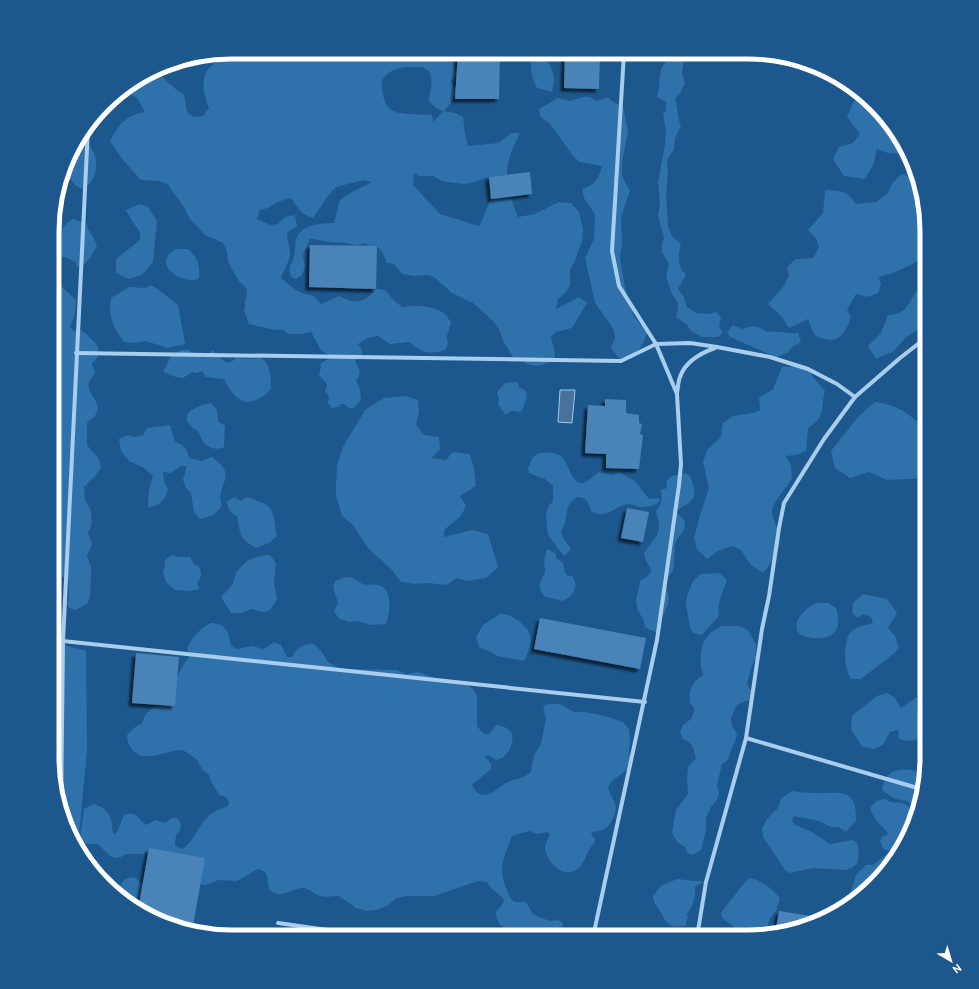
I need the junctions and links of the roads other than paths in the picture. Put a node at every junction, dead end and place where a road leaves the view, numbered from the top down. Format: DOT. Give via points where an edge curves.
graph roads {
  1 [pos="624,59"];
  2 [pos="88,137"];
  3 [pos="920,343"];
  4 [pos="656,344"];
  5 [pos="717,347"];
  6 [pos="76,353"];
  7 [pos="677,394"];
  8 [pos="855,397"];
  9 [pos="59,640"];
  10 [pos="63,640"];
  11 [pos="644,702"];
  12 [pos="746,738"];
  13 [pos="61,787"];
  14 [pos="918,788"];
  15 [pos="278,922"];
  16 [pos="331,930"];
  17 [pos="595,930"];
  18 [pos="698,930"];
  1 -- 4 [label="street" via="612,251 619,286"];
  2 -- 6 [label="street"];
  3 -- 8 [label="street"];
  4 -- 5 [label="street" via="690,343"];
  4 -- 6 [label="street" via="621,361"];
  4 -- 7 [label="street"];
  5 -- 7 [label="street" via="705,351 685,368 680,377"];
  5 -- 8 [label="street" via="770,357 808,369"];
  6 -- 10 [label="street"];
  7 -- 11 [label="street" via="681,464 679,485 657,640"];
  8 -- 12 [label="street" via="824,439 784,503"];
  9 -- 10 [label="street"];
  10 -- 11 [label="street"];
  10 -- 13 [label="street"];
  11 -- 17 [label="street"];
  12 -- 14 [label="street"];
  12 -- 18 [label="street" via="706,882"];
  15 -- 16 [label="street"];
}
